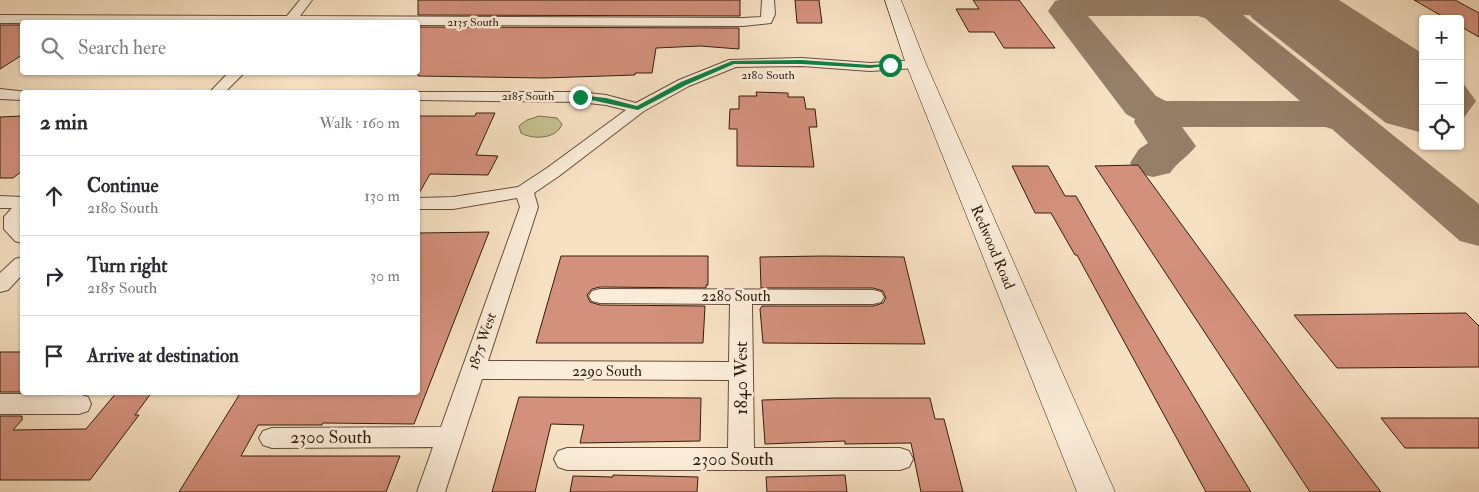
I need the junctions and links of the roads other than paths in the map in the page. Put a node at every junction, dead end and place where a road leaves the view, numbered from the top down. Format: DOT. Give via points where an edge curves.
graph roads {
  1 [pos="306,0"];
  2 [pos="768,0"];
  3 [pos="893,0"];
  4 [pos="0,19"];
  5 [pos="97,20"];
  6 [pos="291,20"];
  7 [pos="420,22"];
  8 [pos="916,64"];
  9 [pos="235,75"];
  10 [pos="219,90"];
  11 [pos="0,94"];
  12 [pos="20,94"];
  13 [pos="420,95"];
  14 [pos="638,108"];
  15 [pos="524,191"];
  16 [pos="0,202"];
  17 [pos="20,202"];
  18 [pos="420,203"];
  19 [pos="20,210"];
  20 [pos="20,235"];
  21 [pos="20,266"];
  22 [pos="0,284"];
  23 [pos="600,296"];
  24 [pos="741,296"];
  25 [pos="873,297"];
  26 [pos="472,370"];
  27 [pos="741,372"];
  28 [pos="0,404"];
  29 [pos="79,404"];
  30 [pos="450,436"];
  31 [pos="272,438"];
  32 [pos="566,459"];
  33 [pos="741,459"];
  34 [pos="900,459"];
  35 [pos="430,492"];
  36 [pos="1096,492"];
  1 -- 6 [label="street"];
  2 -- 7 [label="street, 2135 South" via="766,20 743,22"];
  3 -- 8 [label="main road, Redwood Road"];
  4 -- 5 [label="street, 2135 South"];
  8 -- 14 [label="street, 2180 South" via="884,75 699,78"];
  8 -- 36 [label="main road, Redwood Road"];
  9 -- 10 [label="street"];
  11 -- 12 [label="street"];
  13 -- 14 [label="street, 2185 South" via="580,97"];
  14 -- 15 [label="street, 2180 South"];
  15 -- 18 [label="street, 2180 South" via="453,203"];
  15 -- 26 [label="street, 1875 West" via="529,207"];
  16 -- 17 [label="street"];
  19 -- 20 [label="street" via="14,217 14,230"];
  21 -- 22 [label="street"];
  23 -- 24 [label="street, 2280 South"];
  24 -- 25 [label="street, 2280 South"];
  24 -- 27 [label="street, 1840 West"];
  26 -- 27 [label="street, 2290 South"];
  26 -- 30 [label="street, 1875 West"];
  27 -- 33 [label="street, 1840 West"];
  28 -- 29 [label="street"];
  30 -- 31 [label="street, 2300 South"];
  30 -- 35 [label="street, 1875 West"];
  32 -- 33 [label="street, 2300 South"];
  33 -- 34 [label="street, 2300 South"];
}
